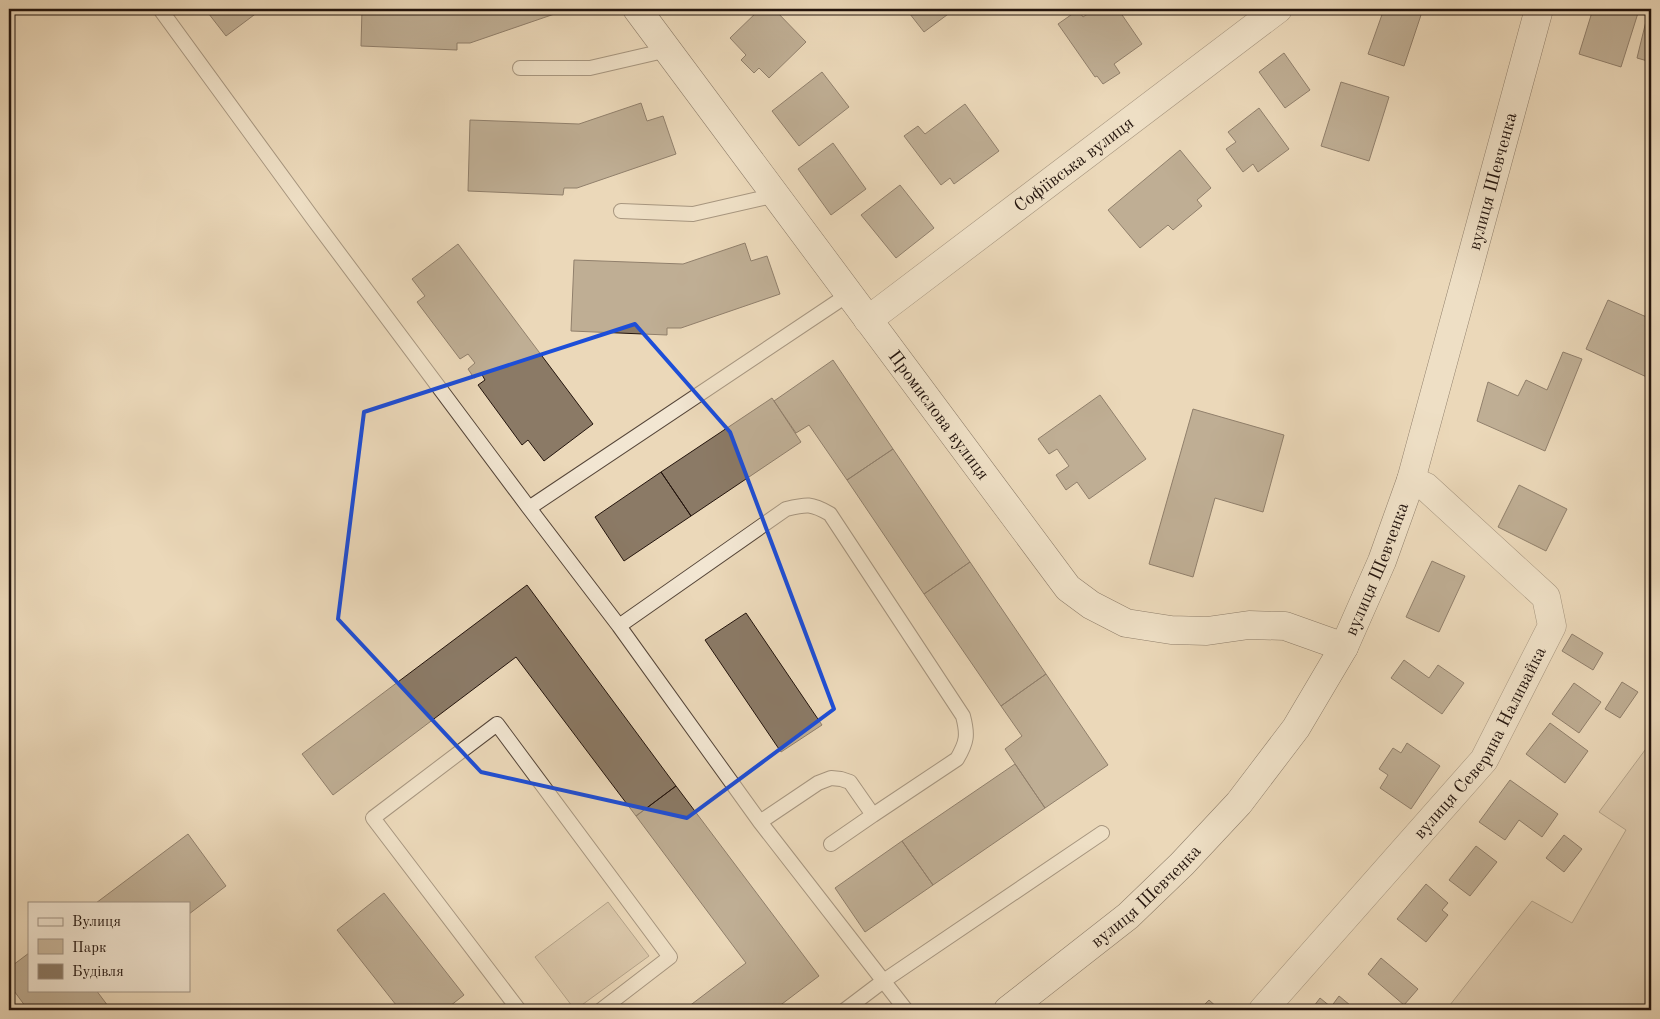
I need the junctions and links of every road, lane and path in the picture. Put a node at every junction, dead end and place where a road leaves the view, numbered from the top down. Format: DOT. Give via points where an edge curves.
graph roads {
  1 [pos="160,9"];
  2 [pos="637,9"];
  3 [pos="1278,9"];
  4 [pos="1539,9"];
  5 [pos="668,50"];
  6 [pos="520,68"];
  7 [pos="776,195"];
  8 [pos="621,211"];
  9 [pos="849,294"];
  10 [pos="868,320"];
  11 [pos="1411,480"];
  12 [pos="529,508"];
  13 [pos="620,626"];
  14 [pos="1344,647"];
  15 [pos="873,815"];
  16 [pos="760,822"];
  17 [pos="1102,833"];
  18 [pos="831,844"];
  19 [pos="882,982"];
  20 [pos="519,1010"];
  21 [pos="601,1010"];
  22 [pos="845,1010"];
  23 [pos="906,1010"];
  24 [pos="1008,1010"];
  25 [pos="1263,1010"];
  1 -- 12 [label="lane"];
  2 -- 5 [label="street, Промислова вулиця"];
  3 -- 10 [label="street, Софіївська вулиця"];
  4 -- 11 [label="street, вулиця Шевченка"];
  5 -- 6 [label="lane" via="590,68"];
  5 -- 7 [label="street, Промислова вулиця"];
  7 -- 8 [label="lane" via="693,214"];
  7 -- 9 [label="street, Промислова вулиця"];
  9 -- 10 [label="street, Промислова вулиця"];
  9 -- 12 [label="lane"];
  10 -- 14 [label="street, Промислова вулиця" via="1068,588 1090,605 1126,623 1171,630 1207,631 1249,625 1285,626"];
  11 -- 14 [label="street, вулиця Шевченка" via="1382,561"];
  11 -- 25 [label="street, вулиця Северина Наливайка" via="1426,487 1546,597 1552,626 1484,760"];
  12 -- 13 [label="lane"];
  13 -- 15 [label="lane" via="786,509 816,506 830,514 963,716 967,731 957,759"];
  13 -- 16 [label="lane"];
  14 -- 24 [label="street, вулиця Шевченка" via="1296,728 1239,803 1189,858 1128,916"];
  15 -- 16 [label="lane" via="850,782 831,778 818,783"];
  15 -- 18 [label="lane"];
  16 -- 19 [label="lane"];
  17 -- 19 [label="lane"];
  19 -- 22 [label="lane"];
  19 -- 23 [label="lane"];
  20 -- 21 [label="lane" via="373,818 497,724 670,957"];
}
